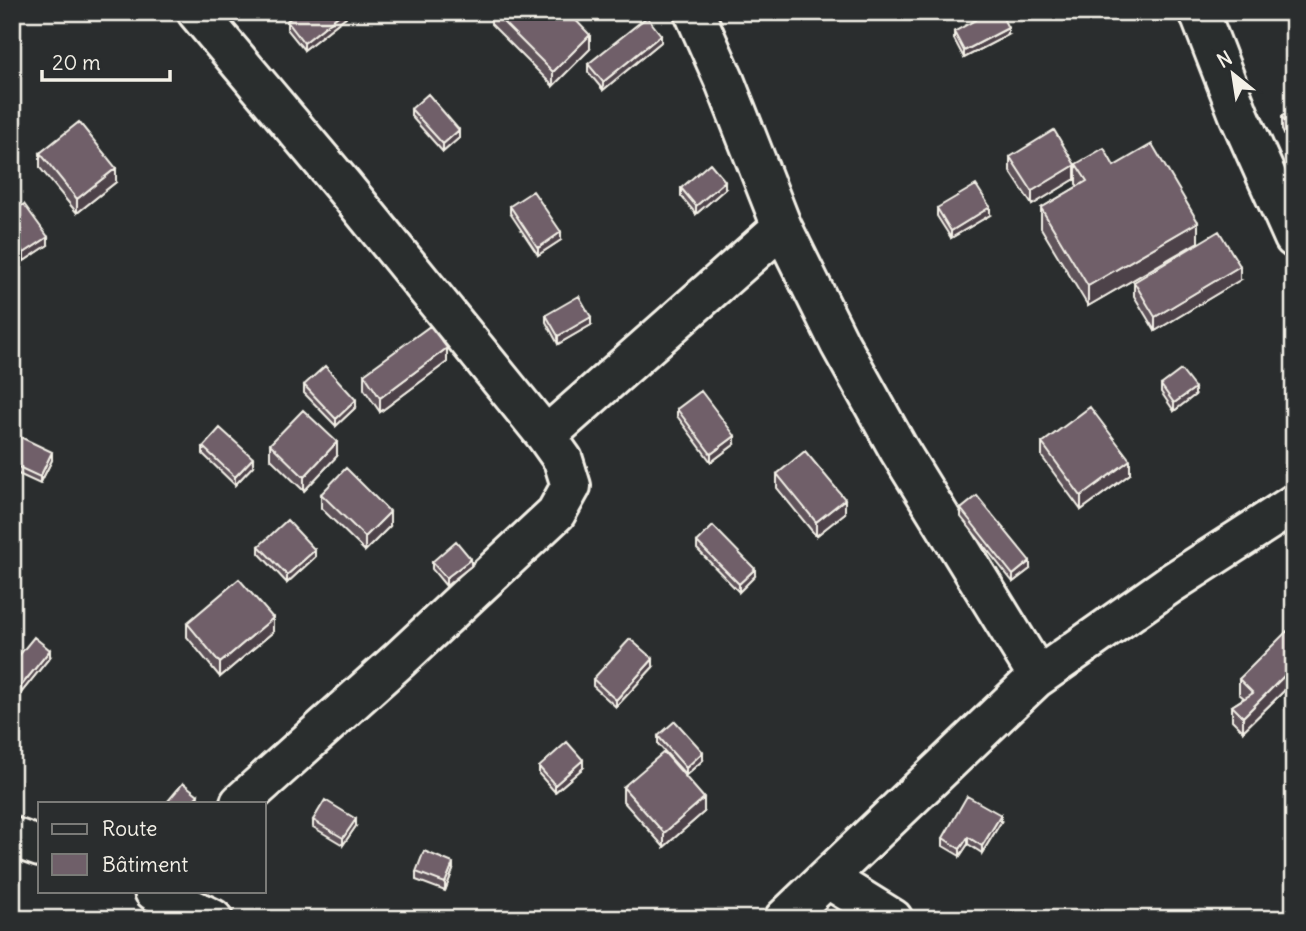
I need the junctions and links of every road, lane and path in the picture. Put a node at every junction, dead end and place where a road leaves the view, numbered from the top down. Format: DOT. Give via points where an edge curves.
graph roads {
  1 [pos="197,12"];
  2 [pos="694,12"];
  3 [pos="1199,12"];
  4 [pos="782,227"];
  5 [pos="1294,238"];
  6 [pos="546,436"];
  7 [pos="1294,504"];
  8 [pos="1035,679"];
  9 [pos="241,802"];
  10 [pos="12,837"];
  11 [pos="38,846"];
  12 [pos="827,878"];
  13 [pos="155,892"];
  14 [pos="213,919"];
  15 [pos="784,919"];
  16 [pos="893,919"];
  1 -- 6 [label="street"];
  2 -- 4 [label="street"];
  3 -- 5 [label="street"];
  4 -- 6 [label="street"];
  4 -- 8 [label="street" via="879,415 1033,667"];
  6 -- 9 [label="street" via="563,460 571,486 556,513"];
  7 -- 8 [label="street"];
  8 -- 12 [label="street"];
  10 -- 11 [label="street"];
  12 -- 15 [label="street"];
  12 -- 16 [label="street"];
  13 -- 14 [label="street"];
}
